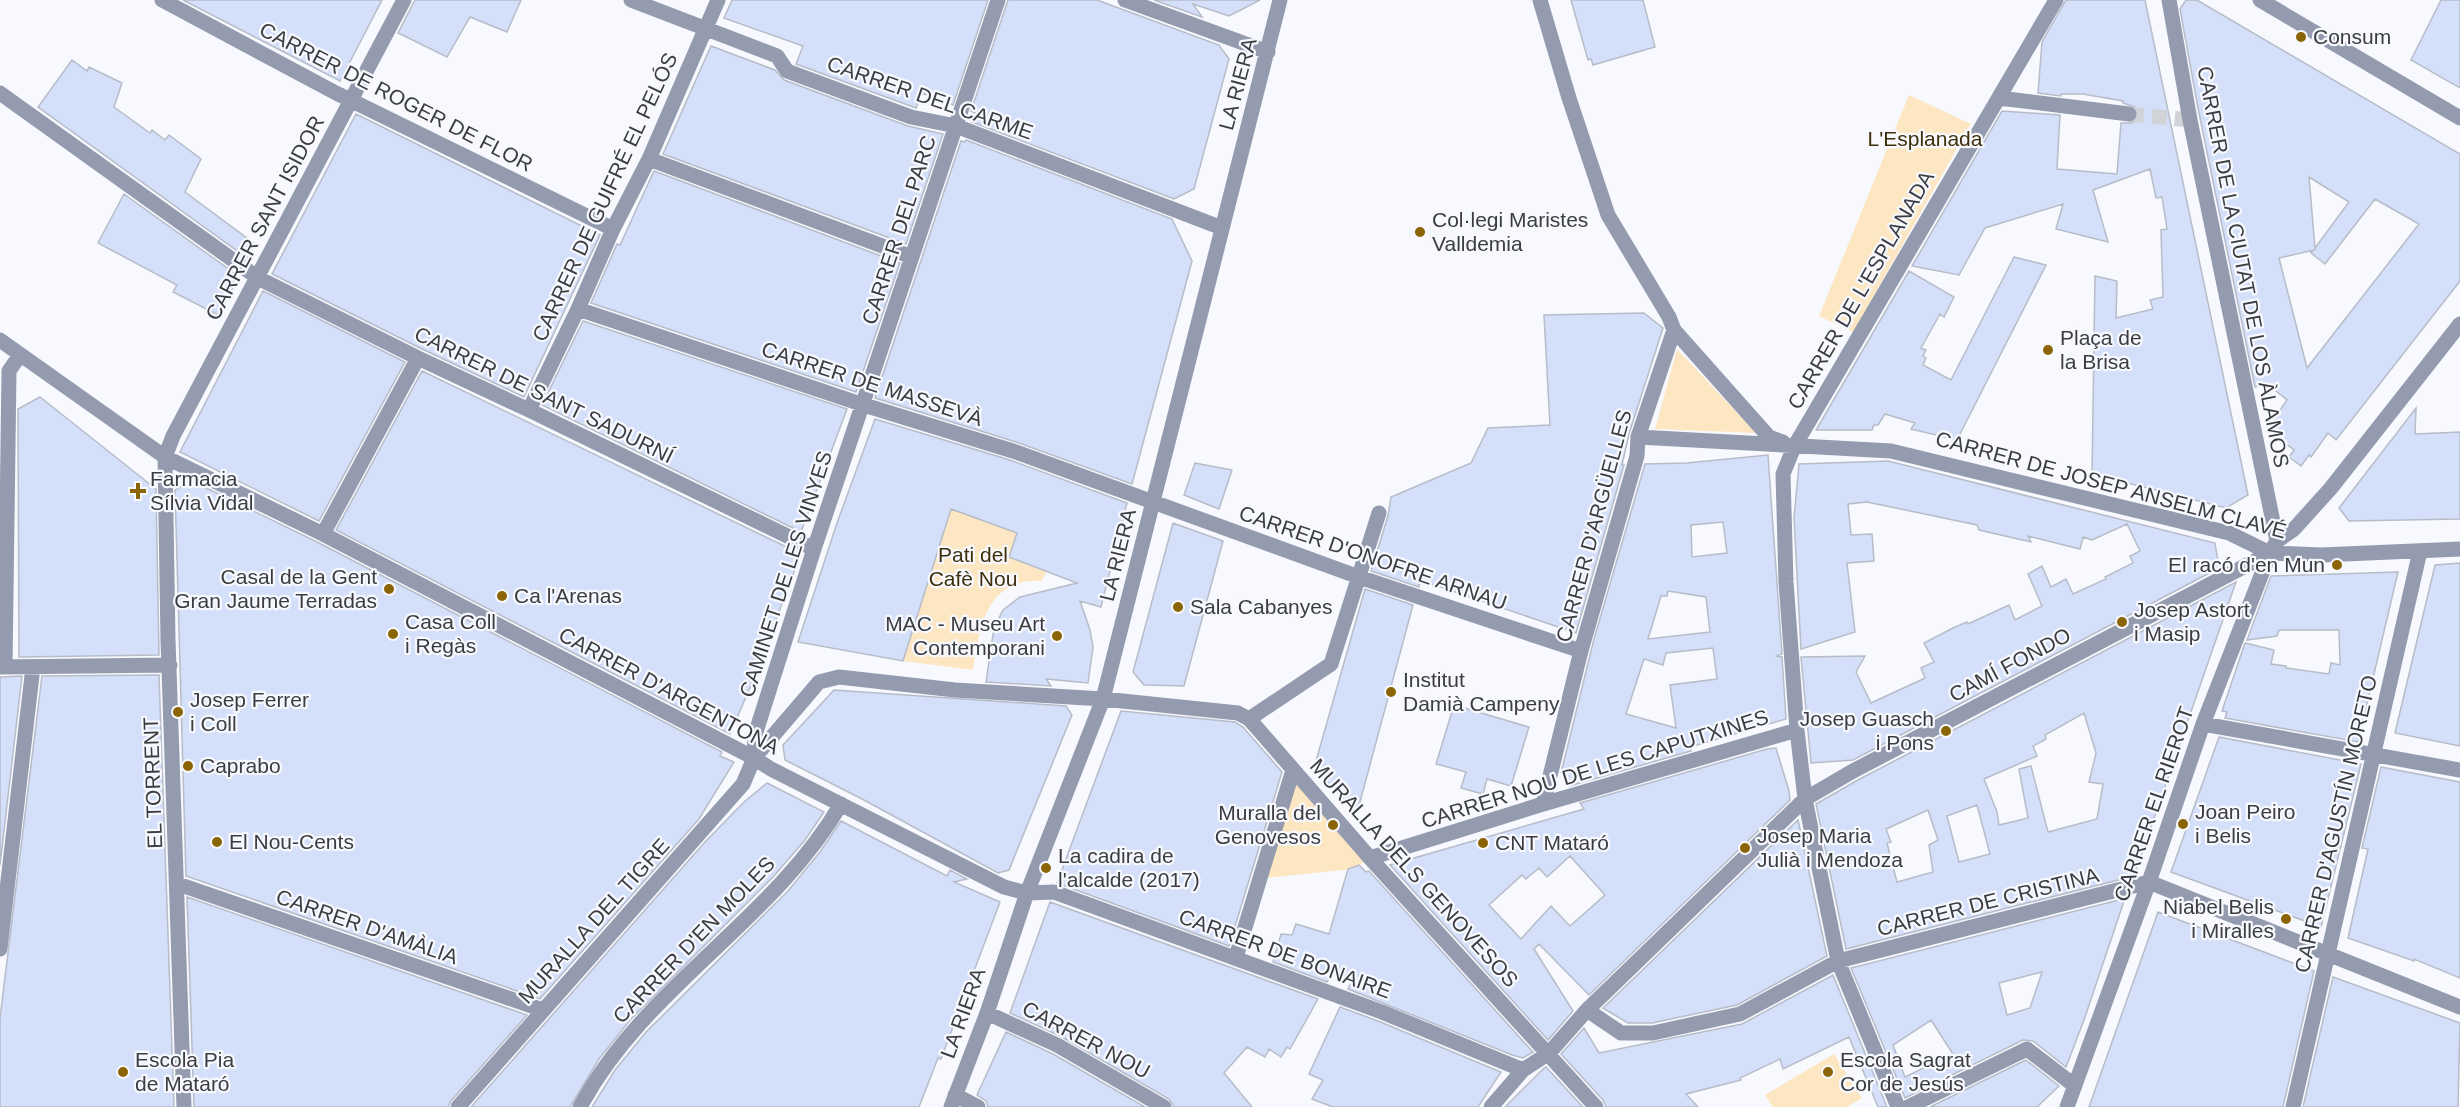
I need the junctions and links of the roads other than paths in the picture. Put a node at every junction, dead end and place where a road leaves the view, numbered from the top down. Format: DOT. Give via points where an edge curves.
graph roads {
  1 [pos="162,0"];
  2 [pos="404,0"];
  3 [pos="631,0"];
  4 [pos="718,0"];
  5 [pos="998,0"];
  6 [pos="1125,0"];
  7 [pos="1280,0"];
  8 [pos="1540,0"];
  9 [pos="2056,0"];
  10 [pos="2169,0"];
  11 [pos="2260,0"];
  12 [pos="704,28"];
  13 [pos="1268,52"];
  14 [pos="0,93"];
  15 [pos="1999,98"];
  16 [pos="350,100"];
  17 [pos="2129,114"];
  18 [pos="2460,118"];
  19 [pos="956,126"];
  20 [pos="649,159"];
  21 [pos="1222,228"];
  22 [pos="613,229"];
  23 [pos="912,257"];
  24 [pos="258,278"];
  25 [pos="578,309"];
  26 [pos="2460,324"];
  27 [pos="1674,330"];
  28 [pos="0,340"];
  29 [pos="20,355"];
  30 [pos="418,358"];
  31 [pos="864,405"];
  32 [pos="529,410"];
  33 [pos="1638,437"];
  34 [pos="1794,447"];
  35 [pos="165,457"];
  36 [pos="1152,502"];
  37 [pos="1379,513"];
  38 [pos="323,534"];
  39 [pos="2273,547"];
  40 [pos="813,549"];
  41 [pos="2460,549"];
  42 [pos="2420,551"];
  43 [pos="1359,576"];
  44 [pos="1581,651"];
  45 [pos="170,665"];
  46 [pos="3,667"];
  47 [pos="33,667"];
  48 [pos="1103,699"];
  49 [pos="1249,719"];
  50 [pos="2204,724"];
  51 [pos="1797,730"];
  52 [pos="2375,753"];
  53 [pos="754,758"];
  54 [pos="1293,770"];
  55 [pos="2460,770"];
  56 [pos="1805,799"];
  57 [pos="841,804"];
  58 [pos="1543,804"];
  59 [pos="1370,858"];
  60 [pos="2149,882"];
  61 [pos="178,884"];
  62 [pos="1028,893"];
  63 [pos="0,949"];
  64 [pos="2328,954"];
  65 [pos="1236,957"];
  66 [pos="1838,961"];
  67 [pos="2460,1007"];
  68 [pos="543,1010"];
  69 [pos="1587,1010"];
  70 [pos="987,1013"];
  71 [pos="1549,1053"];
  72 [pos="1523,1070"];
  73 [pos="2075,1086"];
  74 [pos="953,1101"];
  75 [pos="184,1107"];
  76 [pos="458,1107"];
  77 [pos="580,1107"];
  78 [pos="978,1107"];
  79 [pos="1164,1107"];
  80 [pos="1491,1107"];
  81 [pos="1596,1107"];
  82 [pos="1898,1107"];
  83 [pos="1908,1107"];
  84 [pos="2067,1107"];
  85 [pos="2293,1107"];
  1 -- 16 [label="street, CARRER DE ROGER DE FLOR"];
  2 -- 16 [label="street, CARRER SANT ISIDOR"];
  3 -- 12 [label="street, CARRER DEL CARME"];
  4 -- 12 [label="street, CARRER DE GUIFRÉ EL PELÓS"];
  5 -- 19 [label="street, CARRER DEL PARC"];
  6 -- 13 [label="street"];
  7 -- 13 [label="street, LA RIERA"];
  8 -- 27 [label="street" via="1608,215"];
  9 -- 15 [label="street, CARRER DE L'ESPLANADA"];
  10 -- 39 [label="street, CARRER DE LA CIUTAT DE LOS ÀLAMOS"];
  11 -- 18 [label="street"];
  12 -- 19 [label="street, CARRER DEL CARME" via="777,56 787,72 911,117"];
  12 -- 20 [label="street, CARRER DE GUIFRÉ EL PELÓS"];
  13 -- 21 [label="street, LA RIERA"];
  14 -- 24 [label="street, CARRER DE SANT SADURNÍ"];
  15 -- 17 [label="street"];
  15 -- 34 [label="street, CARRER DE L'ESPLANADA"];
  16 -- 22 [label="street, CARRER DE ROGER DE FLOR"];
  16 -- 24 [label="street, CARRER SANT ISIDOR"];
  19 -- 21 [label="street, CARRER DEL CARME"];
  19 -- 23 [label="street, CARRER DEL PARC"];
  20 -- 22 [label="street, CARRER DE GUIFRÉ EL PELÓS"];
  20 -- 23 [label="street"];
  21 -- 36 [label="street, LA RIERA"];
  22 -- 25 [label="street, CARRER DE GUIFRÉ EL PELÓS"];
  23 -- 31 [label="street, CARRER DEL PARC"];
  24 -- 30 [label="street, CARRER DE SANT SADURNÍ"];
  24 -- 35 [label="street, CARRER SANT ISIDOR"];
  25 -- 31 [label="street, CARRER DE MASSEVÀ"];
  25 -- 32 [label="street, CARRER DE GUIFRÉ EL PELÓS"];
  26 -- 39 [label="street" via="2331,488"];
  27 -- 33 [label="street, CARRER D'ARGÜELLES"];
  27 -- 34 [label="street" via="1769,437"];
  28 -- 29 [label="street, CARRER D'ARGENTONA"];
  29 -- 35 [label="street, CARRER D'ARGENTONA"];
  29 -- 46 [label="street" via="9,371"];
  30 -- 32 [label="street, CARRER DE SANT SADURNÍ"];
  30 -- 38 [label="street"];
  31 -- 36 [label="street, CARRER DE MASSEVÀ" via="1013,452"];
  31 -- 40 [label="street, CAMINET DE LES VINYES"];
  32 -- 40 [label="street, CARRER DE SANT SADURNÍ"];
  33 -- 34 [label="street, CARRER DE JOSEP ANSELM CLAVÉ"];
  33 -- 44 [label="street, CARRER D'ARGÜELLES" via="1637,456"];
  34 -- 39 [label="street, CARRER DE JOSEP ANSELM CLAVÉ" via="1891,451"];
  34 -- 51 [label="street, CARRER DE L'ESPLANADA" via="1783,474"];
  35 -- 38 [label="street, CARRER D'ARGENTONA"];
  35 -- 45 [label="street, EL TORRENT"];
  36 -- 43 [label="street, CARRER D'ONOFRE ARNAU"];
  36 -- 48 [label="street, LA RIERA"];
  37 -- 43 [label="street"];
  38 -- 53 [label="street, CARRER D'ARGENTONA"];
  39 -- 42 [label="street, CARRER DE JOSEP ANSELM CLAVÉ" via="2322,555"];
  39 -- 50 [label="street, CARRER EL RIEROT"];
  39 -- 56 [label="street, CAMÍ FONDO" via="2236,572"];
  40 -- 53 [label="street, CAMINET DE LES VINYES" via="755,735"];
  41 -- 42 [label="street, CARRER DE JOSEP ANSELM CLAVÉ"];
  42 -- 52 [label="street, CARRER D'AGUSTÍN MORETO"];
  43 -- 44 [label="street, CARRER D'ONOFRE ARNAU"];
  43 -- 49 [label="street" via="1331,664"];
  44 -- 58 [label="street, CARRER D'ARGÜELLES"];
  45 -- 47 [label="street"];
  45 -- 61 [label="street, EL TORRENT"];
  46 -- 47 [label="street"];
  47 -- 63 [label="street"];
  48 -- 49 [label="street" via="1238,713"];
  48 -- 53 [label="street" via="829,678 819,682"];
  48 -- 62 [label="street, LA RIERA"];
  49 -- 54 [label="street, MURALLA DELS GENOVESOS"];
  50 -- 52 [label="street"];
  50 -- 60 [label="street, CARRER EL RIEROT"];
  51 -- 56 [label="street, CARRER DE L'ESPLANADA"];
  51 -- 58 [label="street, CARRER NOU DE LES CAPUTXINES"];
  52 -- 55 [label="street"];
  52 -- 64 [label="street, CARRER D'AGUSTÍN MORETO"];
  53 -- 57 [label="street, CARRER D'ARGENTONA"];
  53 -- 68 [label="street, MURALLA DEL TIGRE" via="743,784"];
  54 -- 59 [label="street, MURALLA DELS GENOVESOS"];
  54 -- 65 [label="street"];
  56 -- 66 [label="street, CARRER DE L'ESPLANADA"];
  56 -- 69 [label="street, CAMÍ FONDO"];
  57 -- 62 [label="street, CARRER D'ARGENTONA" via="1004,887"];
  57 -- 77 [label="street, CARRER D'EN MOLES" via="783,883 665,995 625,1042"];
  58 -- 59 [label="street, CARRER NOU DE LES CAPUTXINES"];
  59 -- 71 [label="street, MURALLA DELS GENOVESOS"];
  60 -- 64 [label="street"];
  60 -- 66 [label="street, CARRER DE CRISTINA"];
  60 -- 73 [label="street, CARRER EL RIEROT"];
  61 -- 68 [label="street, CARRER D'AMÀLIA"];
  61 -- 75 [label="street, EL TORRENT"];
  62 -- 65 [label="street, CARRER DE BONAIRE" via="1054,892"];
  62 -- 70 [label="street, LA RIERA"];
  64 -- 67 [label="street"];
  64 -- 85 [label="street, CARRER D'AGUSTÍN MORETO"];
  65 -- 72 [label="street, CARRER DE BONAIRE"];
  66 -- 69 [label="street, CARRER DE CRISTINA" via="1740,1014 1653,1033 1621,1033"];
  66 -- 82 [label="street, CARRER DE L'ESPLANADA"];
  68 -- 76 [label="street, MURALLA DEL TIGRE"];
  69 -- 71 [label="street, CAMÍ FONDO"];
  70 -- 74 [label="street, LA RIERA"];
  70 -- 79 [label="street, CARRER NOU" via="1057,1045"];
  71 -- 72 [label="street, CAMÍ FONDO"];
  71 -- 81 [label="street, MURALLA DELS GENOVESOS"];
  72 -- 80 [label="street, CAMÍ FONDO"];
  73 -- 83 [label="street" via="2027,1049"];
  73 -- 84 [label="street, CARRER EL RIEROT"];
  74 -- 78 [label="street"];
}
